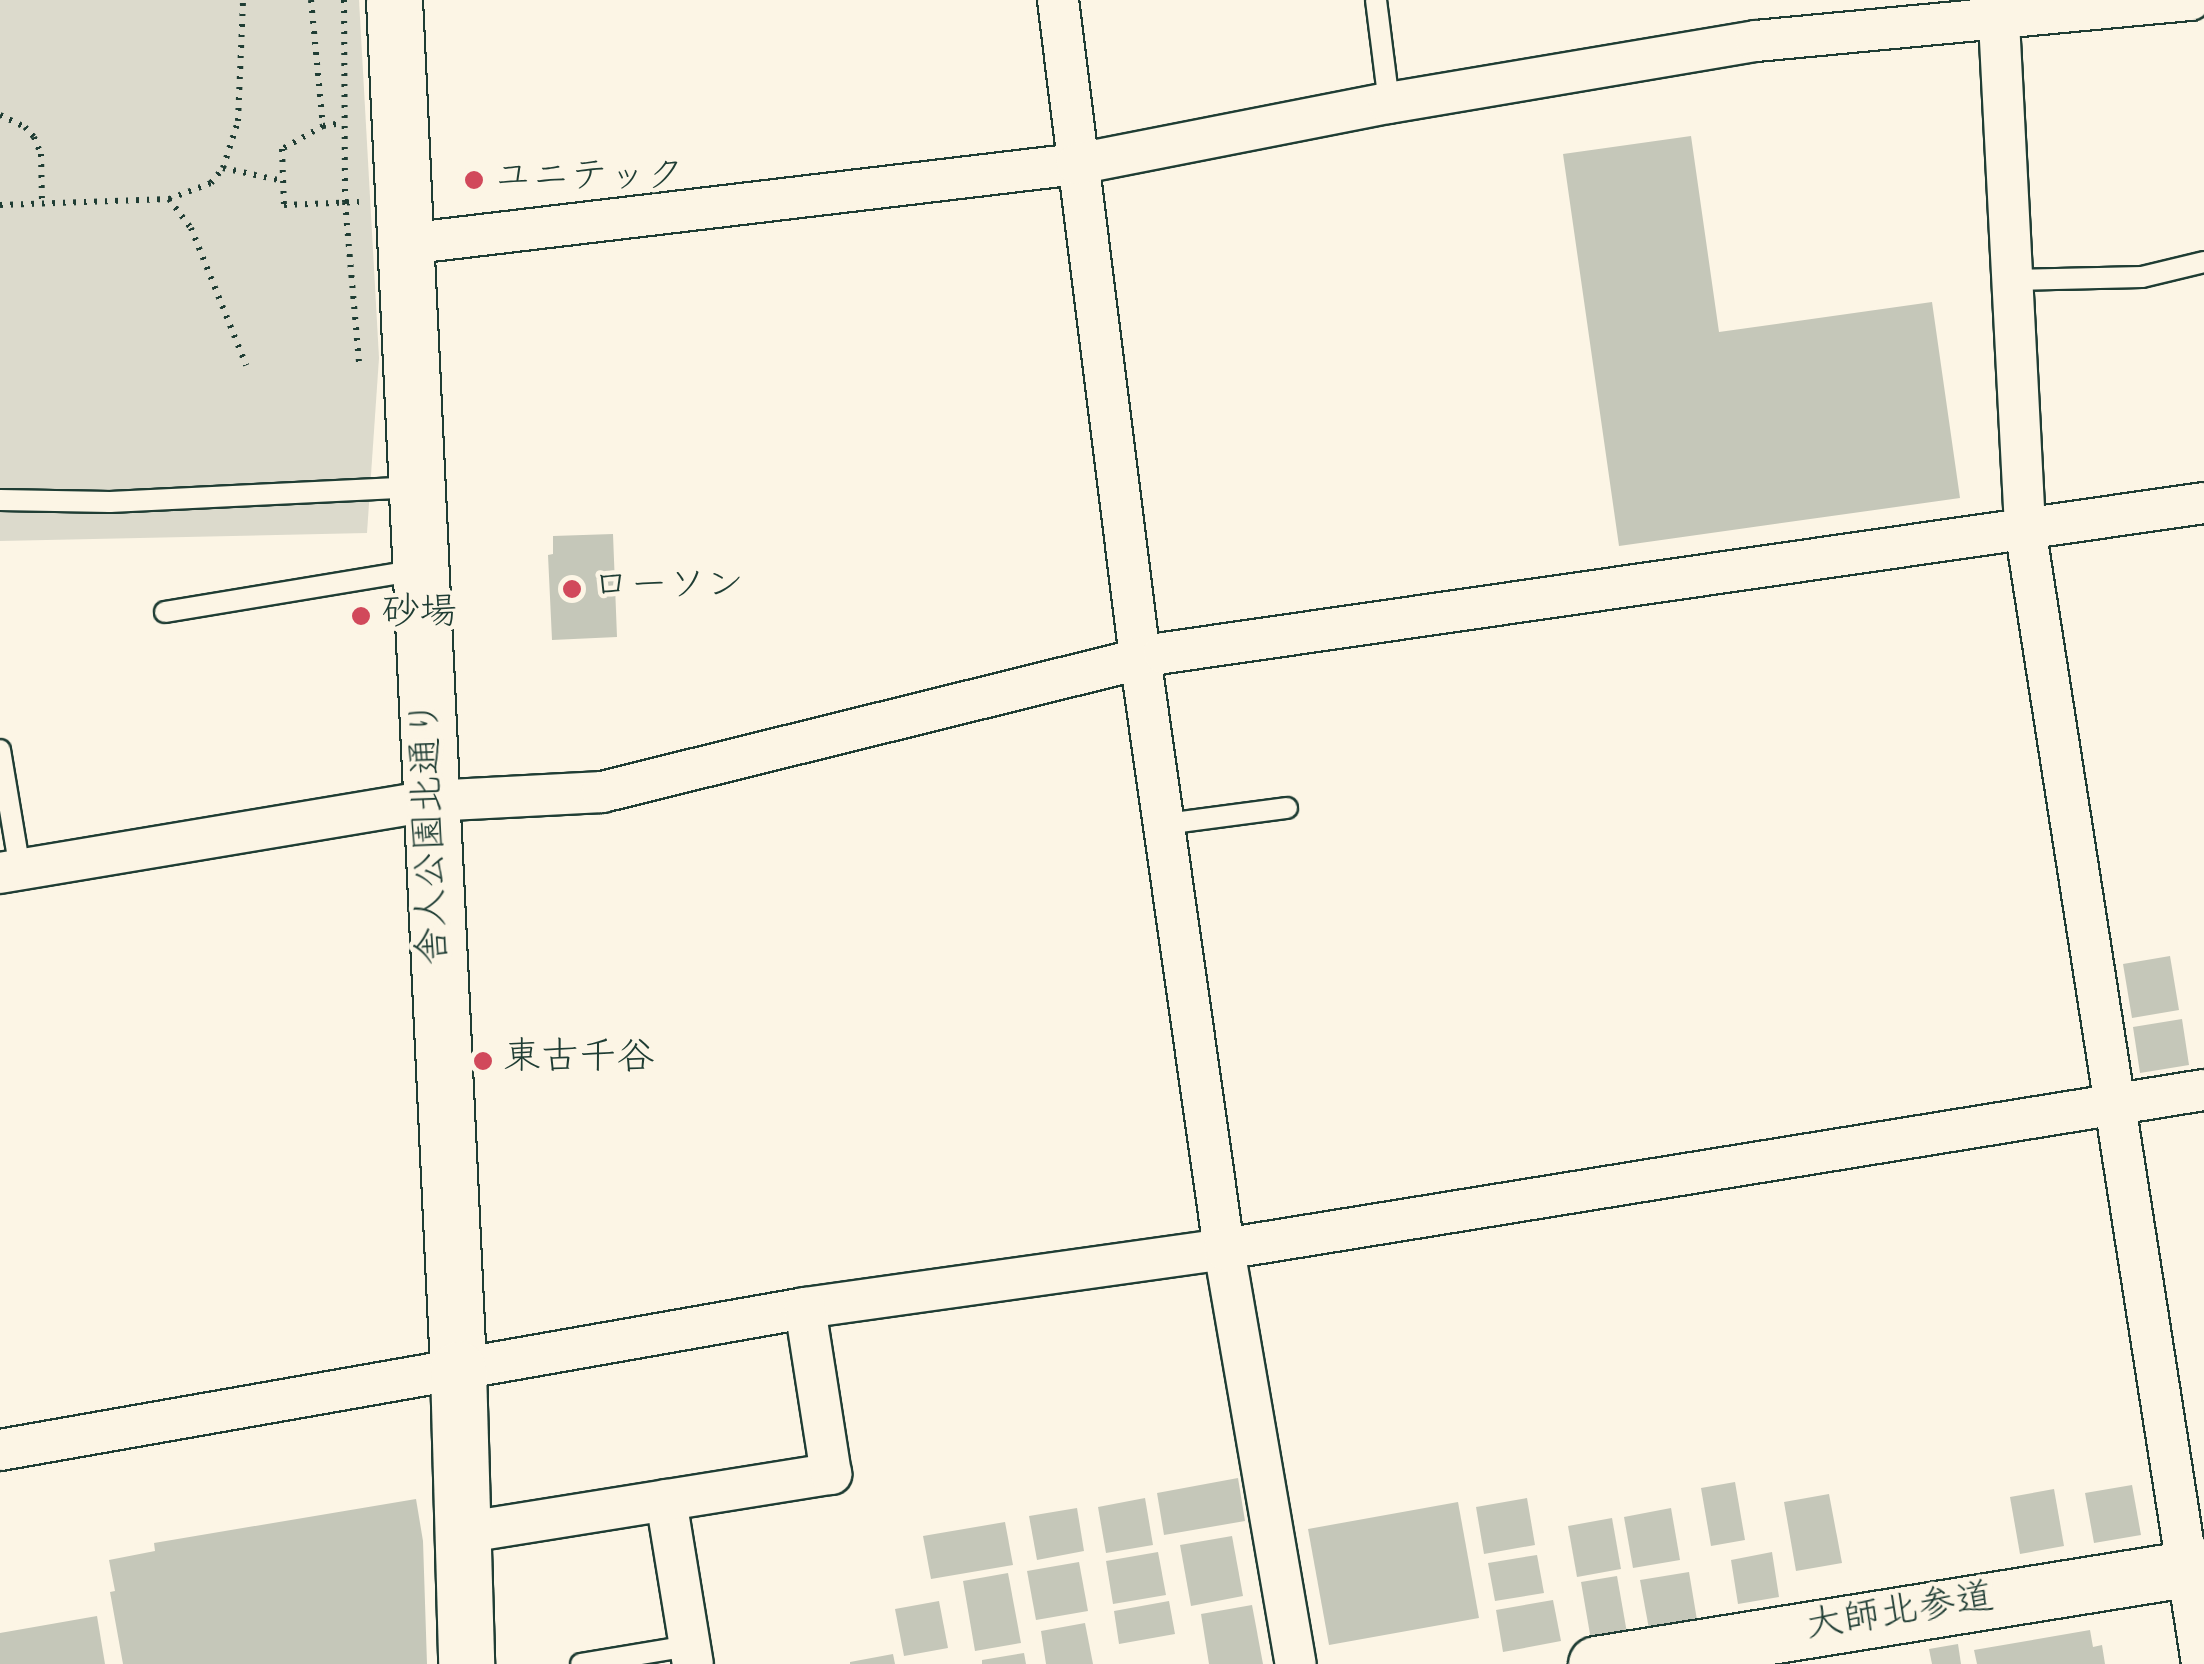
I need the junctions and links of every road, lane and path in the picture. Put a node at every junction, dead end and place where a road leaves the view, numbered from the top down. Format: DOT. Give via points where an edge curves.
graph roads {
  1 [pos="243,0"];
  2 [pos="311,0"];
  3 [pos="344,0"];
  4 [pos="394,0"];
  5 [pos="1058,0"];
  6 [pos="1376,0"];
  7 [pos="2190,0"];
  8 [pos="1994,10"];
  9 [pos="1389,103"];
  10 [pos="0,115"];
  11 [pos="342,123"];
  12 [pos="324,126"];
  13 [pos="1077,164"];
  14 [pos="223,168"];
  15 [pos="283,182"];
  16 [pos="169,199"];
  17 [pos="42,202"];
  18 [pos="344,202"];
  19 [pos="367,202"];
  20 [pos="0,205"];
  21 [pos="406,244"];
  22 [pos="2204,262"];
  23 [pos="2014,280"];
  24 [pos="359,363"];
  25 [pos="246,365"];
  26 [pos="419,486"];
  27 [pos="0,500"];
  28 [pos="2204,503"];
  29 [pos="2025,528"];
  30 [pos="422,570"];
  31 [pos="165,612"];
  32 [pos="1140,657"];
  33 [pos="0,750"];
  34 [pos="431,801"];
  35 [pos="1287,808"];
  36 [pos="1165,824"];
  37 [pos="10,871"];
  38 [pos="2204,1090"];
  39 [pos="2112,1105"];
  40 [pos="1224,1248"];
  41 [pos="805,1308"];
  42 [pos="458,1370"];
  43 [pos="0,1450"];
  44 [pos="666,1500"];
  45 [pos="461,1533"];
  46 [pos="2195,1567"];
  47 [pos="691,1655"];
  48 [pos="466,1664"];
  49 [pos="581,1664"];
  50 [pos="1296,1664"];
  51 [pos="1596,1664"];
  52 [pos="2202,1664"];
  1 -- 14 [label="path" via="238,121"];
  2 -- 12 [label="path"];
  3 -- 11 [label="path"];
  4 -- 21 [label="street, 舎人公園北通り"];
  5 -- 13 [label="street"];
  6 -- 9 [label="lane"];
  7 -- 8 [label="street"];
  8 -- 9 [label="street" via="1756,41"];
  8 -- 23 [label="street"];
  9 -- 13 [label="street"];
  10 -- 17 [label="path" via="34,137"];
  11 -- 12 [label="path"];
  11 -- 18 [label="path"];
  12 -- 15 [label="path" via="282,149"];
  13 -- 21 [label="street"];
  13 -- 32 [label="street"];
  14 -- 15 [label="path"];
  14 -- 16 [label="path" via="211,182"];
  15 -- 18 [label="path" via="284,205"];
  16 -- 17 [label="path"];
  16 -- 25 [label="path" via="191,228"];
  17 -- 20 [label="path"];
  18 -- 19 [label="path"];
  18 -- 24 [label="path"];
  21 -- 26 [label="street, 舎人公園北通り"];
  22 -- 23 [label="lane" via="2142,277"];
  23 -- 29 [label="street"];
  26 -- 27 [label="lane" via="110,502"];
  26 -- 30 [label="street, 舎人公園北通り"];
  28 -- 29 [label="street"];
  29 -- 32 [label="street"];
  29 -- 39 [label="street"];
  30 -- 31 [label="lane"];
  30 -- 34 [label="street, 舎人公園北通り"];
  32 -- 34 [label="street" via="602,792"];
  32 -- 36 [label="street"];
  33 -- 37 [label="lane"];
  34 -- 37 [label="street"];
  34 -- 42 [label="street, 舎人公園北通り"];
  35 -- 36 [label="lane"];
  36 -- 40 [label="street"];
  38 -- 39 [label="street"];
  39 -- 40 [label="street"];
  39 -- 46 [label="street"];
  40 -- 41 [label="street"];
  40 -- 50 [label="street"];
  41 -- 42 [label="street"];
  41 -- 44 [label="street" via="831,1474"];
  42 -- 43 [label="street"];
  42 -- 45 [label="street, 舎人公園北通り"];
  44 -- 45 [label="street"];
  44 -- 47 [label="street"];
  45 -- 48 [label="street, 舎人公園北通り"];
  46 -- 51 [label="street, 大師北参道"];
  46 -- 52 [label="street"];
  47 -- 49 [label="lane"];
}
